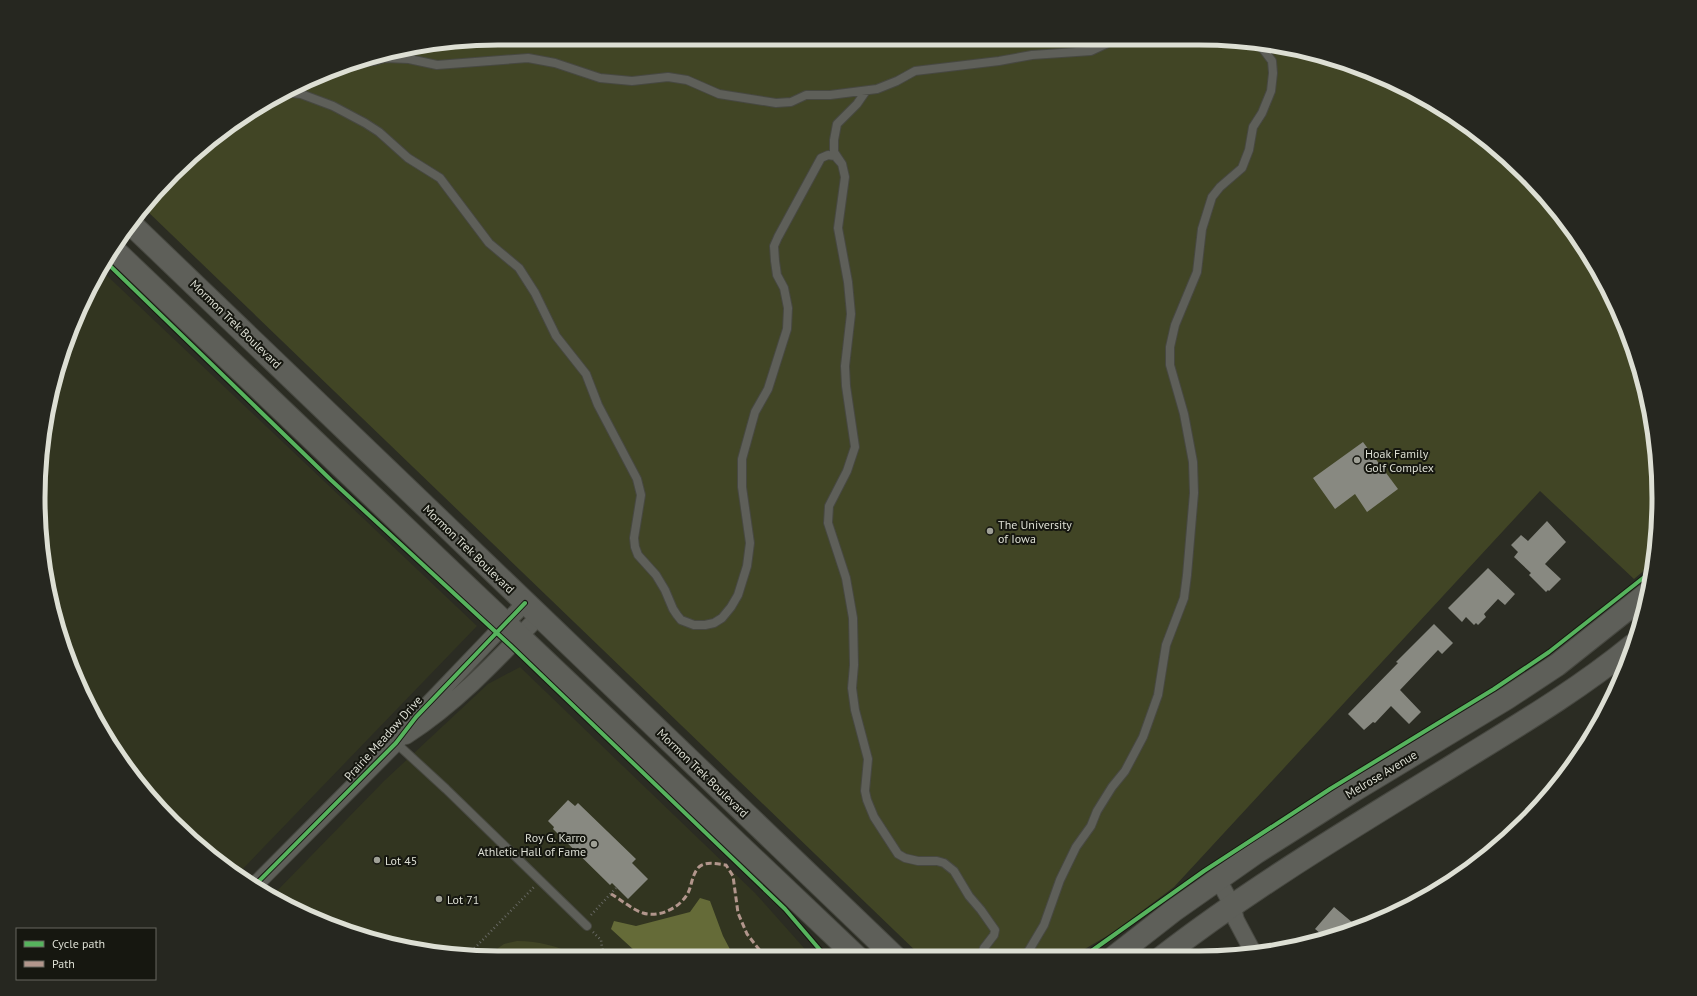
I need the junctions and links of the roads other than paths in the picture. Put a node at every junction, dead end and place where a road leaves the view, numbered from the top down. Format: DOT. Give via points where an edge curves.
graph roads {
  1 [pos="1104,45"];
  2 [pos="1264,50"];
  3 [pos="390,58"];
  4 [pos="866,91"];
  5 [pos="295,93"];
  6 [pos="842,164"];
  7 [pos="135,228"];
  8 [pos="117,253"];
  9 [pos="1640,599"];
  10 [pos="532,610"];
  11 [pos="513,629"];
  12 [pos="1625,651"];
  13 [pos="396,742"];
  14 [pos="1218,879"];
  15 [pos="258,882"];
  16 [pos="1232,905"];
  17 [pos="585,924"];
  18 [pos="1250,948"];
  19 [pos="851,951"];
  20 [pos="888,951"];
  21 [pos="983,951"];
  22 [pos="1029,951"];
  23 [pos="1122,951"];
  24 [pos="1170,951"];
  1 -- 4 [label="lane" via="1091,52 1032,55 916,71 897,81"];
  2 -- 22 [label="lane" via="1272,61 1274,73 1271,91 1253,128 1242,168 1212,196 1202,229 1197,272 1175,325 1170,347 1170,365 1186,422 1193,462 1194,492 1184,598 1166,645 1158,695 1143,736 1125,771 1112,787 1091,826 1076,847 1060,880 1044,925"];
  3 -- 4 [label="lane" via="410,59 437,65 528,58 556,63 607,79 632,82 668,77 688,80 719,94 776,103 790,102 806,96"];
  4 -- 6 [label="lane" via="837,124 834,152"];
  5 -- 6 [label="lane" via="333,106 365,123 408,158 440,178 489,242 519,268 535,293 556,336 586,374 598,405 637,480 641,495 634,538 638,555 656,575 677,615 681,620 694,625 705,626 722,618 738,595 748,566 750,543 742,487 742,459 755,412 768,388 787,329 788,308 778,274 774,246 821,158 835,156"];
  6 -- 21 [label="lane" via="845,177 838,228 851,314 845,366 855,447 847,471 829,506 828,523 846,578 853,618 852,688 868,759 865,791 874,817 898,854 918,861 944,863 954,871 968,896 995,930"];
  7 -- 10 [label="main road, Mormon Trek Boulevard"];
  8 -- 11 [label="main road"];
  9 -- 14 [label="main road, Melrose Avenue" via="1550,669 1507,698 1347,795"];
  10 -- 11 [label="street, Prairie Meadow Drive"];
  10 -- 20 [label="main road, Mormon Trek Boulevard"];
  11 -- 13 [label="street, Prairie Meadow Drive" via="416,717"];
  11 -- 19 [label="main road"];
  12 -- 16 [label="main road" via="1550,706 1312,852"];
  13 -- 15 [label="street, Prairie Meadow Drive"];
  13 -- 17 [label="lane"];
  14 -- 16 [label="street"];
  14 -- 23 [label="main road, Melrose Avenue"];
  16 -- 18 [label="street" via="1236,920"];
  16 -- 24 [label="main road"];
}
